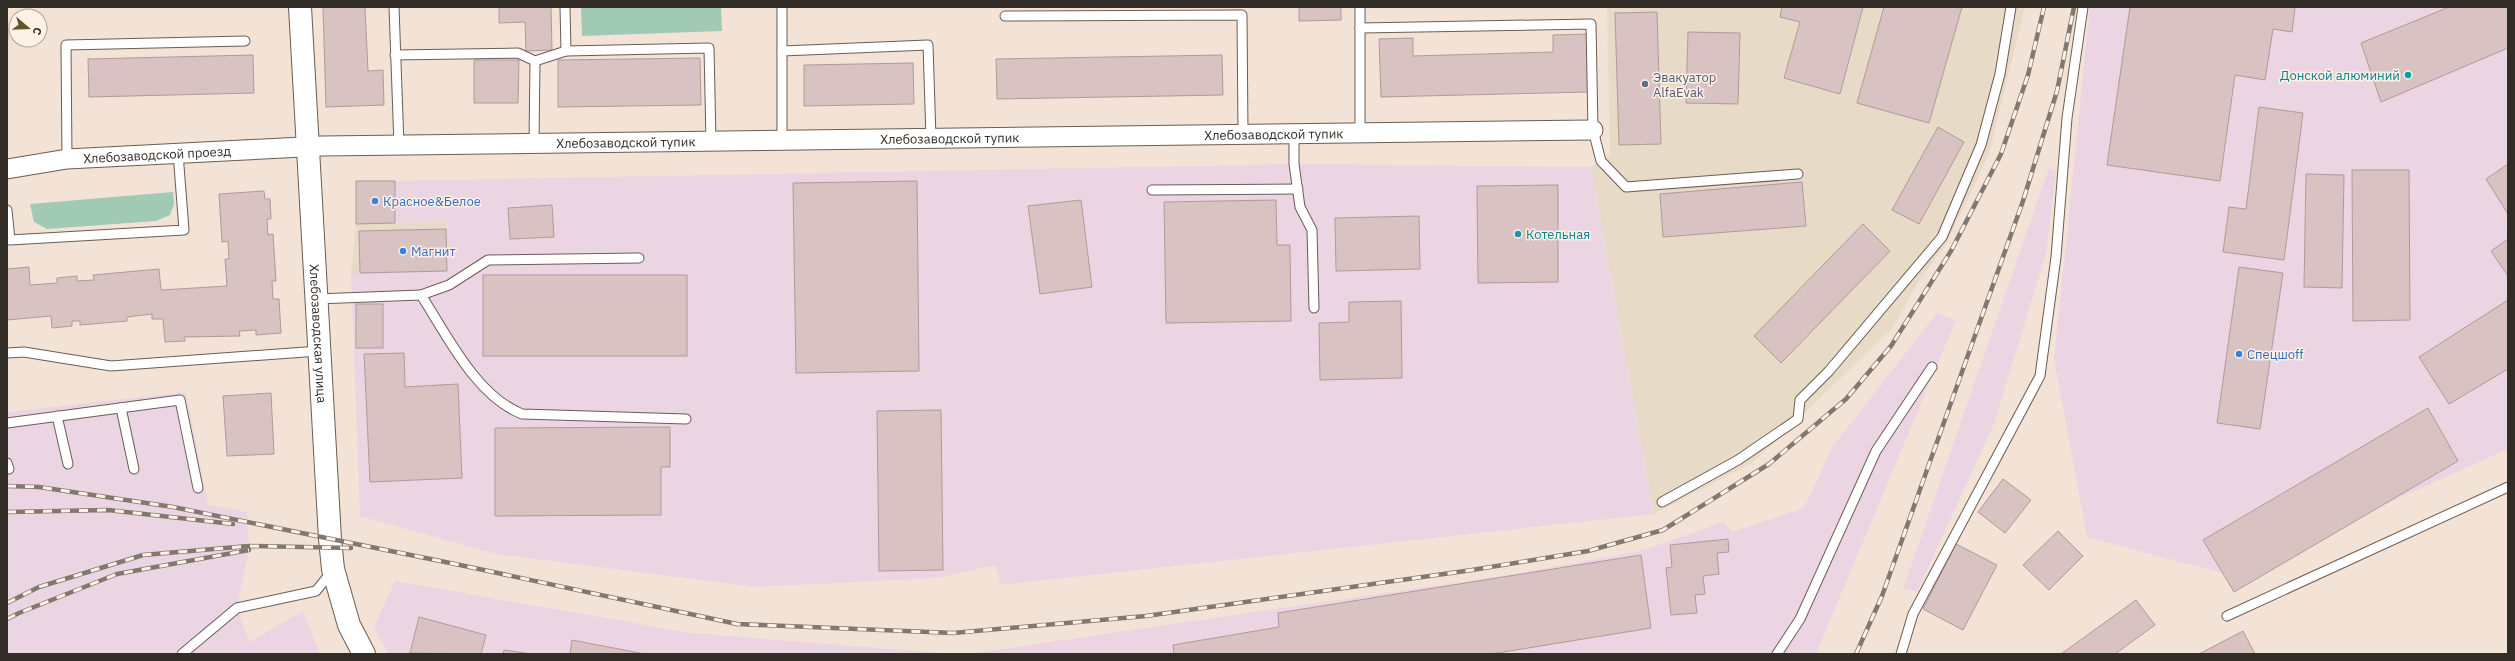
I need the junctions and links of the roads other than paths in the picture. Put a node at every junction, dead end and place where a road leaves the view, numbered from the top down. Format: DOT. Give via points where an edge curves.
graph roads {
  1 [pos="300,7"];
  2 [pos="394,7"];
  3 [pos="565,7"];
  4 [pos="782,7"];
  5 [pos="1360,7"];
  6 [pos="2011,7"];
  7 [pos="2083,7"];
  8 [pos="1005,16"];
  9 [pos="1360,28"];
  10 [pos="245,41"];
  11 [pos="566,50"];
  12 [pos="782,51"];
  13 [pos="395,55"];
  14 [pos="535,61"];
  15 [pos="1593,130"];
  16 [pos="1360,132"];
  17 [pos="1294,133"];
  18 [pos="1244,134"];
  19 [pos="931,138"];
  20 [pos="782,141"];
  21 [pos="534,142"];
  22 [pos="711,142"];
  23 [pos="399,145"];
  24 [pos="307,147"];
  25 [pos="178,153"];
  26 [pos="67,159"];
  27 [pos="7,169"];
  28 [pos="1798,174"];
  29 [pos="1298,189"];
  30 [pos="1152,190"];
  31 [pos="7,210"];
  32 [pos="639,258"];
  33 [pos="421,295"];
  34 [pos="316,299"];
  35 [pos="1314,308"];
  36 [pos="319,351"];
  37 [pos="7,353"];
  38 [pos="1932,367"];
  39 [pos="121,408"];
  40 [pos="57,416"];
  41 [pos="686,419"];
  42 [pos="7,423"];
  43 [pos="68,464"];
  44 [pos="134,469"];
  45 [pos="2508,487"];
  46 [pos="198,488"];
  47 [pos="1662,502"];
  48 [pos="333,569"];
  49 [pos="2227,616"];
  50 [pos="182,654"];
  51 [pos="364,654"];
  52 [pos="1777,654"];
  53 [pos="1901,654"];
  1 -- 24 [label="main road, Хлебозаводская улица"];
  2 -- 13 [label="lane"];
  3 -- 11 [label="lane"];
  4 -- 12 [label="lane"];
  5 -- 9 [label="lane"];
  6 -- 47 [label="lane" via="2000,74 1981,145 1942,238 1800,400 1798,419 1738,460"];
  7 -- 53 [label="lane" via="2067,118 2056,258 2040,376 1913,614"];
  8 -- 18 [label="lane" via="1242,15"];
  9 -- 15 [label="lane" via="1591,24"];
  9 -- 16 [label="lane"];
  10 -- 26 [label="lane" via="66,45"];
  11 -- 14 [label="lane"];
  11 -- 22 [label="lane" via="709,48"];
  12 -- 19 [label="lane" via="928,45"];
  12 -- 20 [label="lane"];
  13 -- 14 [label="lane" via="518,53"];
  13 -- 23 [label="lane"];
  14 -- 21 [label="lane"];
  15 -- 16 [label="street, Хлебозаводской тупик"];
  15 -- 28 [label="lane" via="1600,161 1626,187"];
  16 -- 17 [label="street, Хлебозаводской тупик"];
  17 -- 18 [label="street, Хлебозаводской тупик"];
  17 -- 29 [label="lane"];
  18 -- 19 [label="street, Хлебозаводской тупик"];
  19 -- 20 [label="street, Хлебозаводской тупик"];
  20 -- 22 [label="street, Хлебозаводской тупик"];
  21 -- 22 [label="street, Хлебозаводской тупик"];
  21 -- 23 [label="street, Хлебозаводской тупик"];
  23 -- 24 [label="street, Хлебозаводской тупик"];
  24 -- 25 [label="street, Хлебозаводской проезд"];
  24 -- 34 [label="main road, Хлебозаводская улица"];
  25 -- 26 [label="street, Хлебозаводской проезд"];
  25 -- 31 [label="lane" via="184,230 10,240"];
  26 -- 27 [label="street, Хлебозаводской проезд"];
  29 -- 30 [label="lane"];
  29 -- 35 [label="lane" via="1300,207 1312,230"];
  32 -- 33 [label="lane" via="488,260 449,285"];
  33 -- 34 [label="lane"];
  33 -- 41 [label="lane" via="478,382 510,409 522,414"];
  34 -- 36 [label="main road, Хлебозаводская улица"];
  36 -- 37 [label="lane" via="111,366 24,352"];
  36 -- 48 [label="main road, Хлебозаводская улица"];
  38 -- 52 [label="lane" via="1876,450 1800,619"];
  39 -- 40 [label="lane"];
  39 -- 44 [label="lane"];
  39 -- 46 [label="lane" via="180,400"];
  40 -- 42 [label="lane"];
  40 -- 43 [label="lane"];
  45 -- 49 [label="lane"];
  48 -- 50 [label="lane" via="316,591 237,608"];
  48 -- 51 [label="main road, Хлебозаводская улица" via="349,625"];
}
